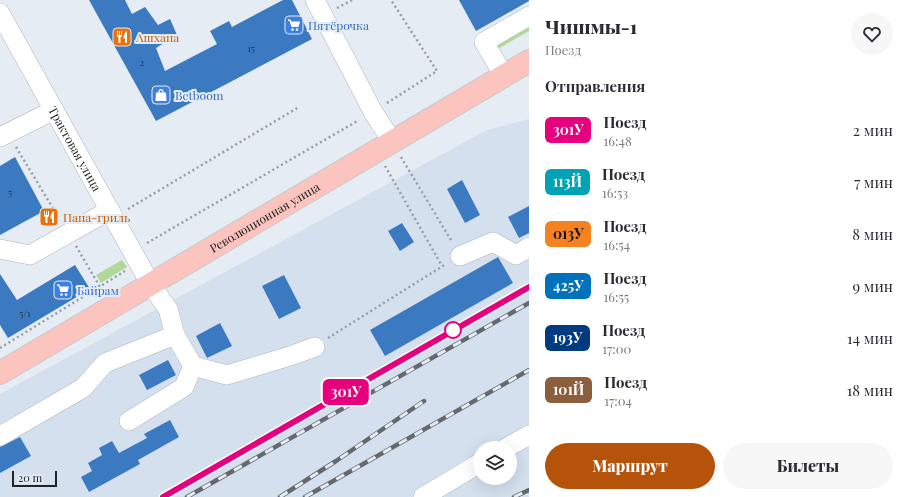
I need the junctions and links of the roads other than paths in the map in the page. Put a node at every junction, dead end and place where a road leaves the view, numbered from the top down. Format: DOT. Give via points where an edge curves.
graph roads {
  1 [pos="315,0"];
  2 [pos="0,13"];
  3 [pos="529,16"];
  4 [pos="529,61"];
  5 [pos="504,76"];
  6 [pos="54,110"];
  7 [pos="4,135"];
  8 [pos="384,145"];
  9 [pos="112,214"];
  10 [pos="529,247"];
  11 [pos="0,249"];
  12 [pos="460,256"];
  13 [pos="151,284"];
  14 [pos="175,335"];
  15 [pos="315,347"];
  16 [pos="193,366"];
  17 [pos="0,374"];
  18 [pos="129,421"];
  19 [pos="529,435"];
  20 [pos="0,436"];
  21 [pos="517,442"];
  22 [pos="473,467"];
  23 [pos="423,497"];
  1 -- 8 [label="street" via="364,120"];
  2 -- 6 [label="street, Трактовая улица"];
  3 -- 5 [label="street" via="484,42"];
  4 -- 5 [label="main road, Революционная улица"];
  5 -- 8 [label="main road, Революционная улица"];
  6 -- 7 [label="street"];
  6 -- 9 [label="street, Трактовая улица"];
  8 -- 13 [label="main road, Революционная улица"];
  9 -- 11 [label="street" via="30,255"];
  9 -- 13 [label="street, Трактовая улица"];
  10 -- 12 [label="street" via="516,255 493,242"];
  13 -- 14 [label="street, Трактовая улица" via="168,309"];
  13 -- 17 [label="main road, Революционная улица"];
  14 -- 16 [label="street, Трактовая улица"];
  14 -- 20 [label="street" via="105,363 83,388"];
  15 -- 16 [label="street" via="227,375"];
  16 -- 18 [label="street" via="184,387"];
  19 -- 21 [label="street"];
  22 -- 23 [label="street"];
}
